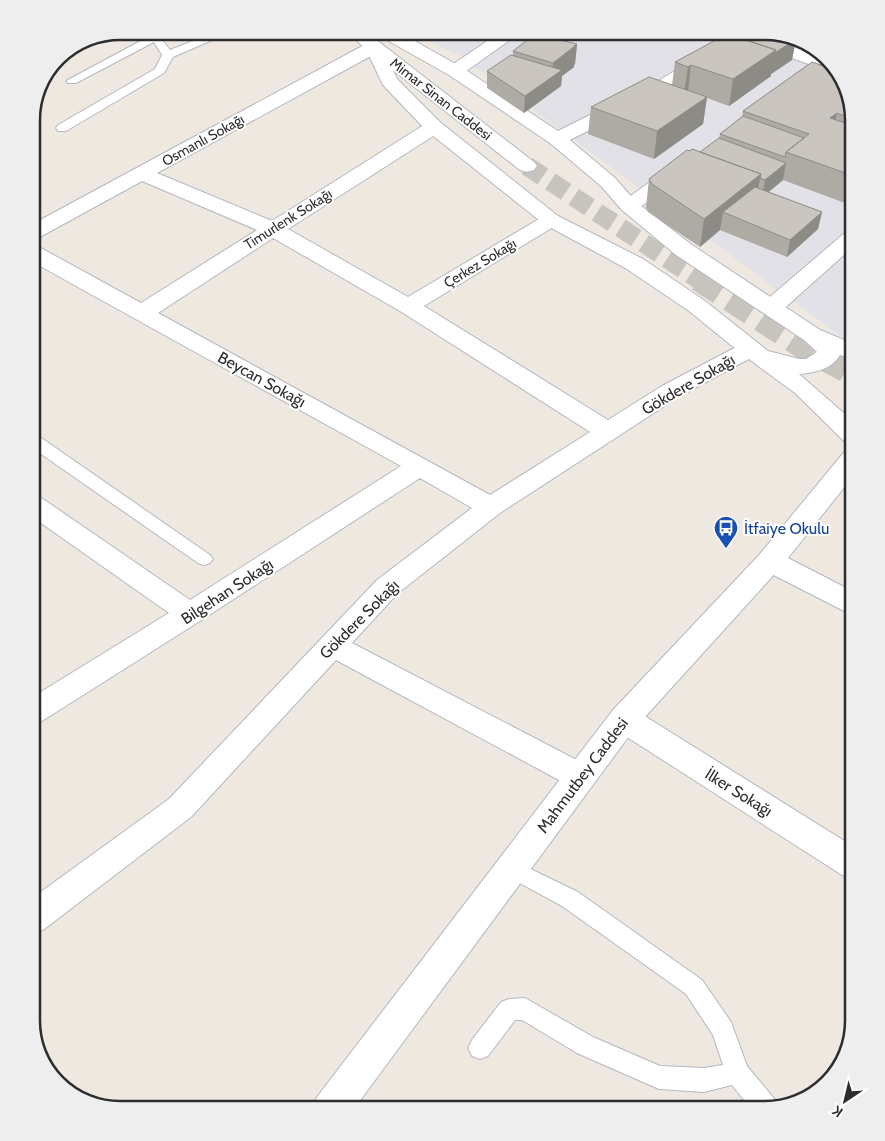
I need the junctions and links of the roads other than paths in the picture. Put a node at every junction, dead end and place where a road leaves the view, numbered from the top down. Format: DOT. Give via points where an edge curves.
graph roads {
  1 [pos="142,40"];
  2 [pos="157,40"];
  3 [pos="206,40"];
  4 [pos="372,40"];
  5 [pos="380,40"];
  6 [pos="384,40"];
  7 [pos="384,40"];
  8 [pos="388,40"];
  9 [pos="501,40"];
  10 [pos="736,40"];
  11 [pos="761,40"];
  12 [pos="168,55"];
  13 [pos="819,62"];
  14 [pos="825,69"];
  15 [pos="455,71"];
  16 [pos="811,76"];
  17 [pos="72,81"];
  18 [pos="434,127"];
  19 [pos="62,128"];
  20 [pos="557,138"];
  21 [pos="692,161"];
  22 [pos="546,162"];
  23 [pos="527,166"];
  24 [pos="142,174"];
  25 [pos="629,206"];
  26 [pos="551,220"];
  27 [pos="40,229"];
  28 [pos="272,229"];
  29 [pos="845,242"];
  30 [pos="40,257"];
  31 [pos="408,306"];
  32 [pos="772,307"];
  33 [pos="142,313"];
  34 [pos="812,335"];
  35 [pos="750,349"];
  36 [pos="845,349"];
  37 [pos="845,428"];
  38 [pos="608,431"];
  39 [pos="40,445"];
  40 [pos="420,466"];
  41 [pos="845,468"];
  42 [pos="491,507"];
  43 [pos="40,509"];
  44 [pos="204,559"];
  45 [pos="770,561"];
  46 [pos="845,599"];
  47 [pos="190,614"];
  48 [pos="332,645"];
  49 [pos="40,707"];
  50 [pos="624,720"];
  51 [pos="581,777"];
  52 [pos="845,859"];
  53 [pos="512,868"];
  54 [pos="40,912"];
  55 [pos="480,1048"];
  56 [pos="737,1073"];
  57 [pos="337,1101"];
  58 [pos="760,1101"];
  1 -- 17 [label="lane"];
  2 -- 12 [label="lane"];
  3 -- 12 [label="lane"];
  4 -- 24 [label="street, Osmanlı Sokağı"];
  5 -- 18 [label="street" via="389,81"];
  6 -- 22 [label="street, Mimar Sinan Caddesi"];
  7 -- 23 [label="street, Mimar Sinan Caddesi"];
  8 -- 15 [label="street"];
  9 -- 15 [label="street"];
  10 -- 20 [label="street" via="666,84"];
  11 -- 13 [label="street"];
  12 -- 19 [label="lane" via="160,71"];
  14 -- 16 [label="street"];
  15 -- 20 [label="street"];
  18 -- 26 [label="street"];
  18 -- 28 [label="street, Timurlenk Sokağı"];
  20 -- 25 [label="street" via="608,182"];
  21 -- 25 [label="street"];
  24 -- 27 [label="street, Osmanlı Sokağı"];
  24 -- 28 [label="street"];
  25 -- 32 [label="street" via="684,250"];
  26 -- 31 [label="street, Çerkez Sokağı"];
  26 -- 35 [label="street" via="634,264 697,306"];
  28 -- 31 [label="street"];
  28 -- 33 [label="street, Timurlenk Sokağı"];
  29 -- 32 [label="street"];
  30 -- 33 [label="street, Beycan Sokağı"];
  31 -- 38 [label="street"];
  32 -- 34 [label="street"];
  33 -- 40 [label="street, Beycan Sokağı"];
  34 -- 35 [label="street" via="829,350 828,356 818,365 796,367"];
  34 -- 36 [label="street"];
  35 -- 37 [label="street" via="803,388"];
  35 -- 38 [label="street, Gökdere Sokağı" via="671,391"];
  38 -- 42 [label="street, Gökdere Sokağı"];
  39 -- 44 [label="lane"];
  40 -- 42 [label="street, Beycan Sokağı"];
  40 -- 47 [label="street, Bilgehan Sokağı"];
  41 -- 45 [label="street, Mahmutbey Caddesi"];
  42 -- 48 [label="street, Gökdere Sokağı" via="387,587"];
  43 -- 47 [label="street"];
  45 -- 46 [label="street"];
  45 -- 50 [label="street, Mahmutbey Caddesi"];
  47 -- 49 [label="street, Bilgehan Sokağı"];
  48 -- 51 [label="street"];
  48 -- 54 [label="street, Gökdere Sokağı" via="180,808"];
  50 -- 51 [label="street, Mahmutbey Caddesi"];
  50 -- 52 [label="street, İlker Sokağı"];
  51 -- 53 [label="street, Mahmutbey Caddesi"];
  53 -- 56 [label="lane" via="570,899 694,987 723,1030"];
  53 -- 57 [label="street, Mahmutbey Caddesi"];
  55 -- 56 [label="lane" via="508,1010 525,1009 585,1045 659,1078 704,1080"];
  56 -- 58 [label="lane"];
}
